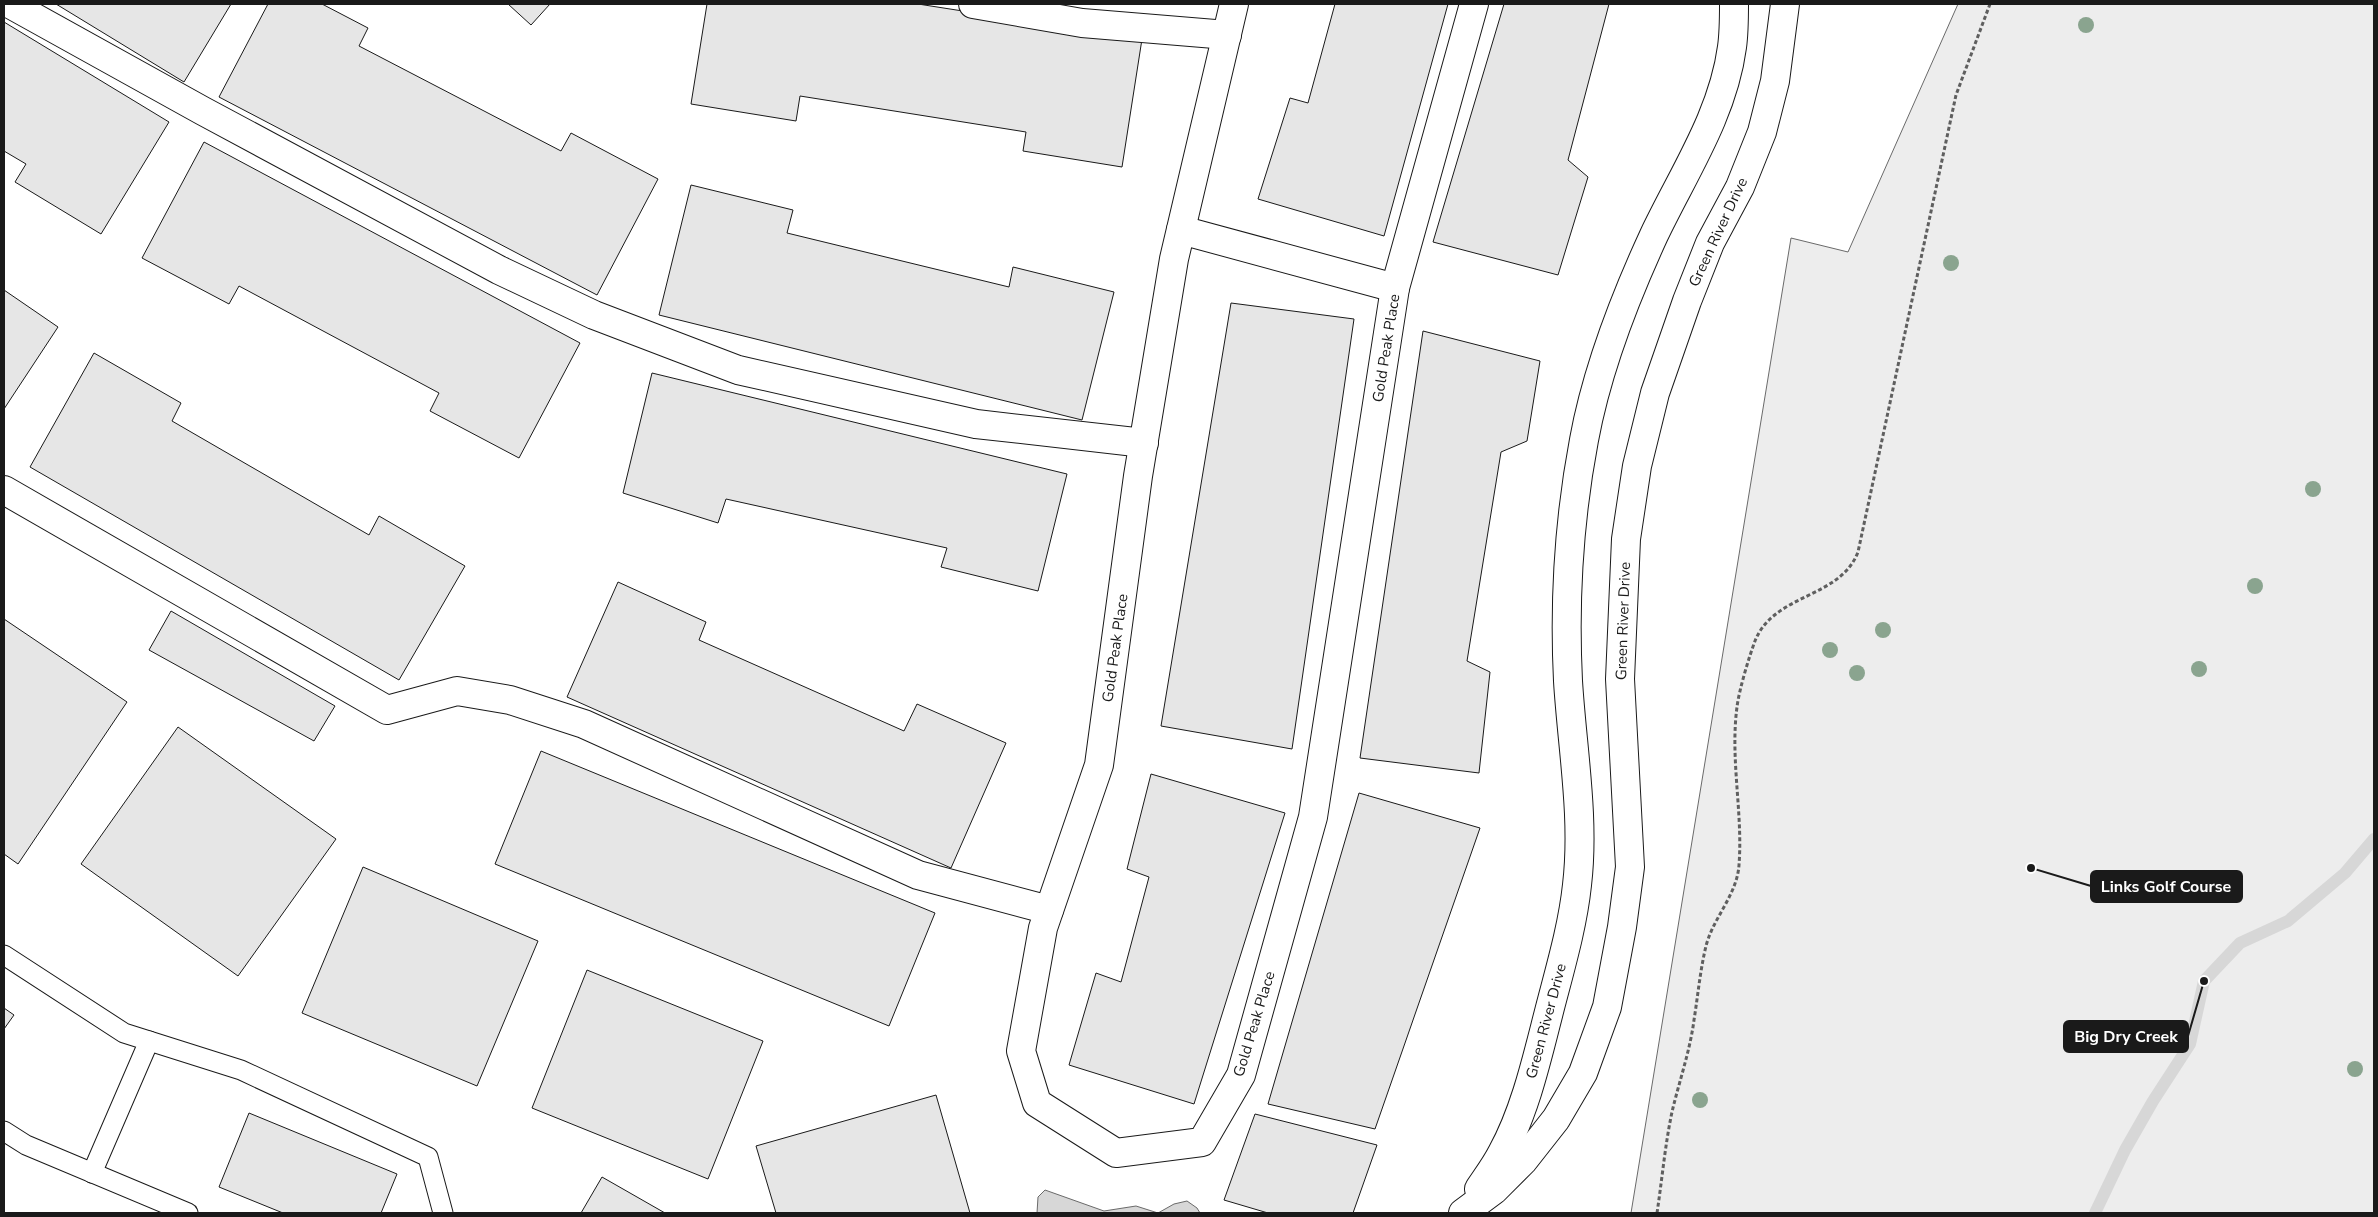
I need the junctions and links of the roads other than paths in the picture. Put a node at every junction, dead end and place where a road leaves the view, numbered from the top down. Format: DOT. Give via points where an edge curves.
graph roads {
  1 [pos="10,4"];
  2 [pos="973,4"];
  3 [pos="1234,4"];
  4 [pos="1474,4"];
  5 [pos="1734,4"];
  6 [pos="1785,4"];
  7 [pos="1226,34"];
  8 [pos="1181,230"];
  9 [pos="1395,288"];
  10 [pos="1144,443"];
  11 [pos="4,490"];
  12 [pos="1049,910"];
  13 [pos="4,955"];
  14 [pos="149,1041"];
  15 [pos="4,1131"];
  16 [pos="92,1173"];
  17 [pos="188,1213"];
  18 [pos="443,1213"];
  19 [pos="1463,1213"];
  1 -- 10 [label="street" via="499,270 594,315 738,370 976,424"];
  2 -- 7 [label="street" via="1082,23"];
  3 -- 7 [label="street, Gold Peak Place"];
  4 -- 9 [label="street, Gold Peak Place"];
  5 -- 19 [label="street, Green River Drive" via="1732,49 1716,108 1624,304 1585,436 1574,497 1567,618 1578,823 1578,884 1563,959 1521,1107 1503,1152"];
  6 -- 19 [label="street, Green River Drive" via="1775,81 1762,132 1740,187 1710,243 1687,301 1655,393 1637,466 1626,539 1620,679 1630,867 1607,1007 1583,1074 1556,1119 1523,1161 1494,1190"];
  7 -- 8 [label="street, Gold Peak Place"];
  8 -- 9 [label="street"];
  8 -- 10 [label="street, Gold Peak Place"];
  9 -- 12 [label="street, Gold Peak Place" via="1313,817 1241,1075 1202,1142 1116,1153 1037,1103 1021,1052"];
  10 -- 12 [label="street, Gold Peak Place" via="1099,765"];
  11 -- 12 [label="street" via="387,710 457,691 510,700 584,724 918,875"];
  13 -- 14 [label="lane" via="124,1033"];
  14 -- 16 [label="lane"];
  14 -- 18 [label="lane" via="241,1070 428,1157"];
  15 -- 16 [label="lane"];
  16 -- 17 [label="lane"];
}
